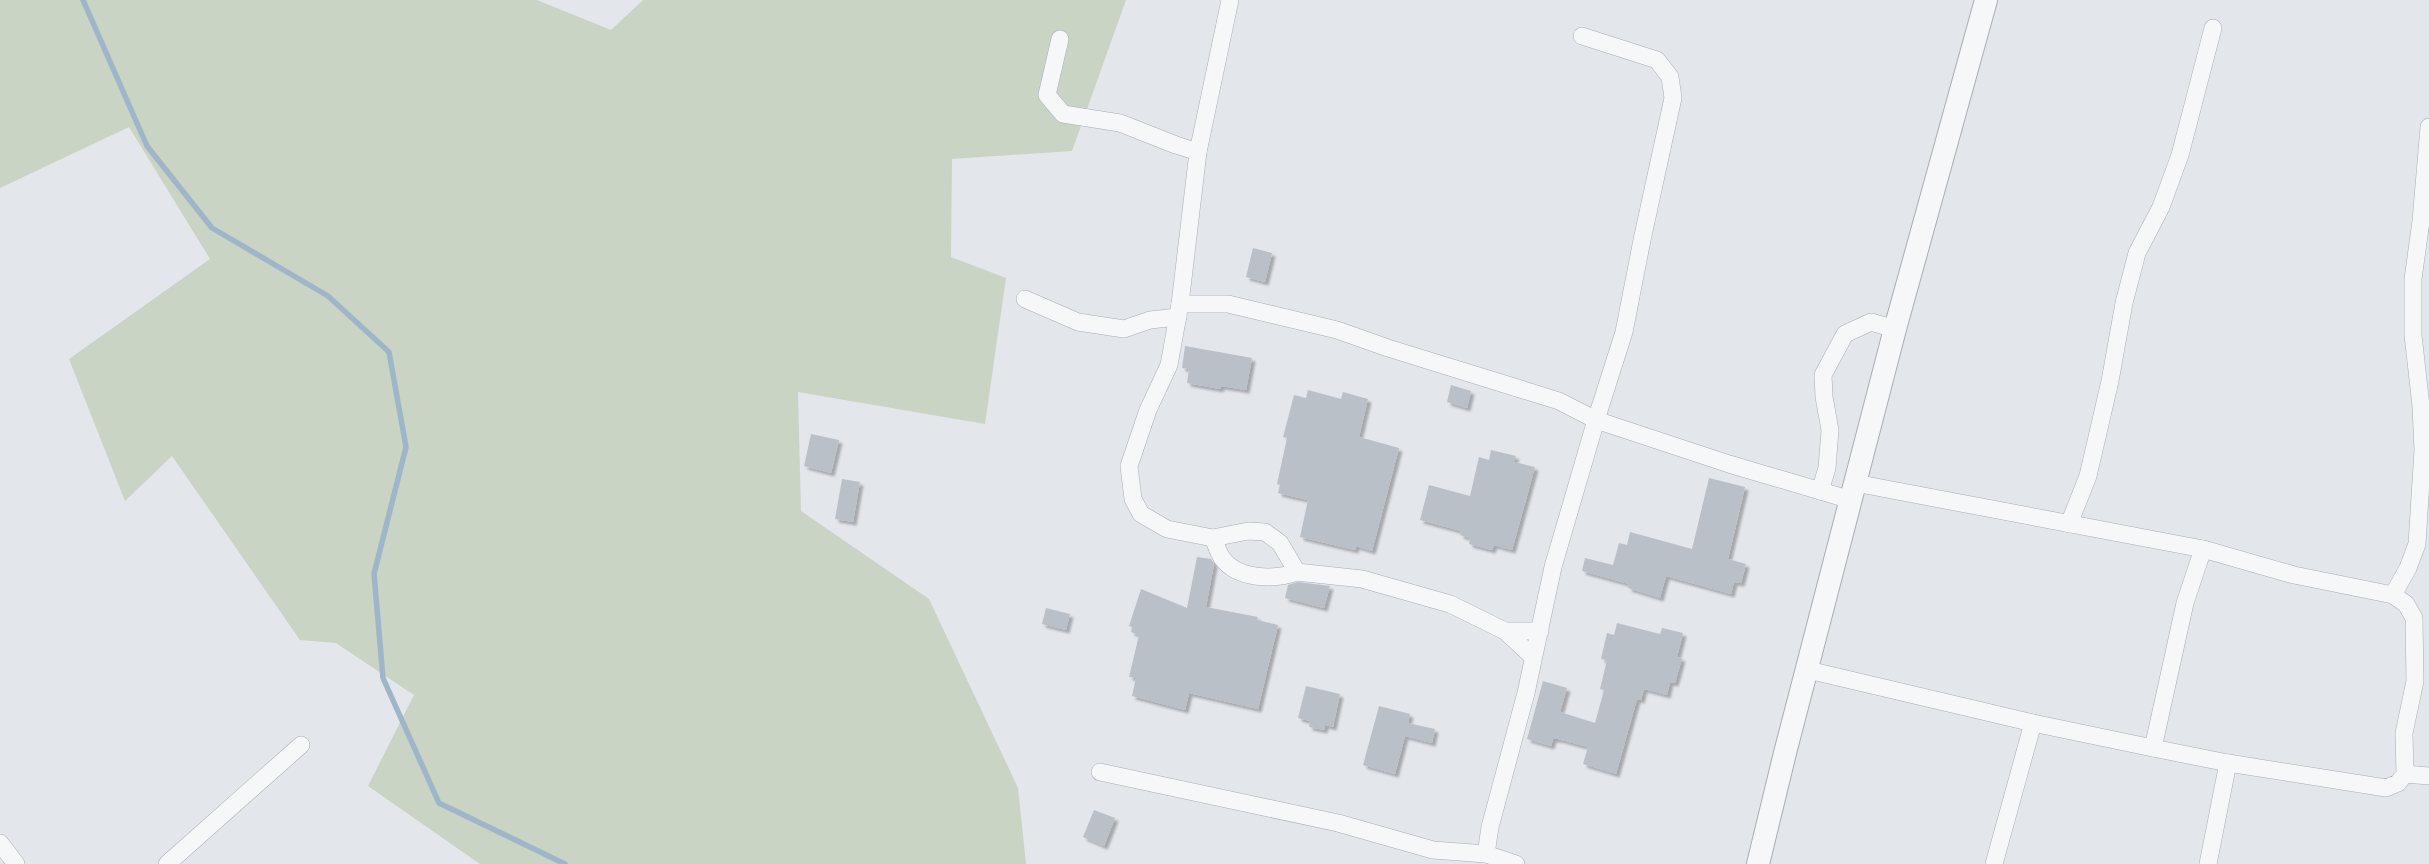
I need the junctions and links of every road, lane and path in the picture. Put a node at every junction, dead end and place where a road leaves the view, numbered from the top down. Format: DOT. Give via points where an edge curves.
graph roads {
  1 [pos="1230,0"];
  2 [pos="1986,0"];
  3 [pos="2213,28"];
  4 [pos="1582,36"];
  5 [pos="1060,39"];
  6 [pos="2429,127"];
  7 [pos="1198,152"];
  8 [pos="2425,222"];
  9 [pos="1025,299"];
  10 [pos="1179,310"];
  11 [pos="1895,329"];
  12 [pos="1596,420"];
  13 [pos="2426,446"];
  14 [pos="1820,491"];
  15 [pos="1853,491"];
  16 [pos="2069,524"];
  17 [pos="1213,538"];
  18 [pos="2203,549"];
  19 [pos="1297,572"];
  20 [pos="2394,595"];
  21 [pos="1505,631"];
  22 [pos="1540,631"];
  23 [pos="1533,657"];
  24 [pos="1808,670"];
  25 [pos="2033,723"];
  26 [pos="301,745"];
  27 [pos="2153,748"];
  28 [pos="2228,763"];
  29 [pos="1100,772"];
  30 [pos="2405,774"];
  31 [pos="2429,776"];
  32 [pos="0,843"];
  33 [pos="1486,854"];
  34 [pos="16,864"];
  35 [pos="168,864"];
  36 [pos="1516,864"];
  37 [pos="1758,864"];
  38 [pos="1994,864"];
  39 [pos="2208,864"];
  1 -- 7 [label="street"];
  2 -- 11 [label="street"];
  3 -- 16 [label="street" via="2180,155 2161,207 2137,254 2124,303 2110,381 2088,476"];
  4 -- 12 [label="street" via="1657,60 1670,78 1673,98 1624,332"];
  5 -- 7 [label="street" via="1047,95 1062,114 1120,123 1176,146"];
  6 -- 8 [label="street"];
  7 -- 10 [label="street"];
  8 -- 13 [label="street" via="2413,279 2413,335"];
  9 -- 10 [label="street" via="1078,322 1124,329"];
  10 -- 12 [label="street" via="1228,304 1337,330 1559,401"];
  10 -- 17 [label="street" via="1169,365 1148,410 1129,466 1133,499 1141,514 1167,529"];
  11 -- 14 [label="street" via="1871,322 1845,334 1822,375 1830,430 1827,468"];
  11 -- 15 [label="street"];
  12 -- 14 [label="street"];
  12 -- 22 [label="street" via="1553,567"];
  13 -- 20 [label="street" via="2417,544"];
  14 -- 15 [label="street"];
  15 -- 16 [label="street"];
  15 -- 24 [label="street"];
  16 -- 18 [label="street"];
  17 -- 19 [label="street" via="1222,558 1240,570 1258,576 1283,577"];
  17 -- 19 [label="street" via="1248,531 1265,532 1280,543"];
  18 -- 20 [label="street" via="2294,575"];
  18 -- 27 [label="street" via="2185,603"];
  19 -- 21 [label="street" via="1362,579 1450,604"];
  20 -- 30 [label="street" via="2406,604 2414,618 2415,681 2404,733"];
  21 -- 22 [label="street"];
  21 -- 23 [label="street"];
  22 -- 23 [label="street"];
  23 -- 33 [label="street" via="1526,693 1490,827"];
  24 -- 25 [label="street"];
  24 -- 37 [label="street" via="1784,753"];
  25 -- 27 [label="street"];
  25 -- 38 [label="street"];
  26 -- 35 [label="street"];
  27 -- 28 [label="street"];
  28 -- 30 [label="street" via="2386,788 2398,783"];
  28 -- 39 [label="street"];
  29 -- 33 [label="street" via="1338,823 1433,850"];
  30 -- 31 [label="street"];
  32 -- 34 [label="street"];
  33 -- 36 [label="street"];
}
